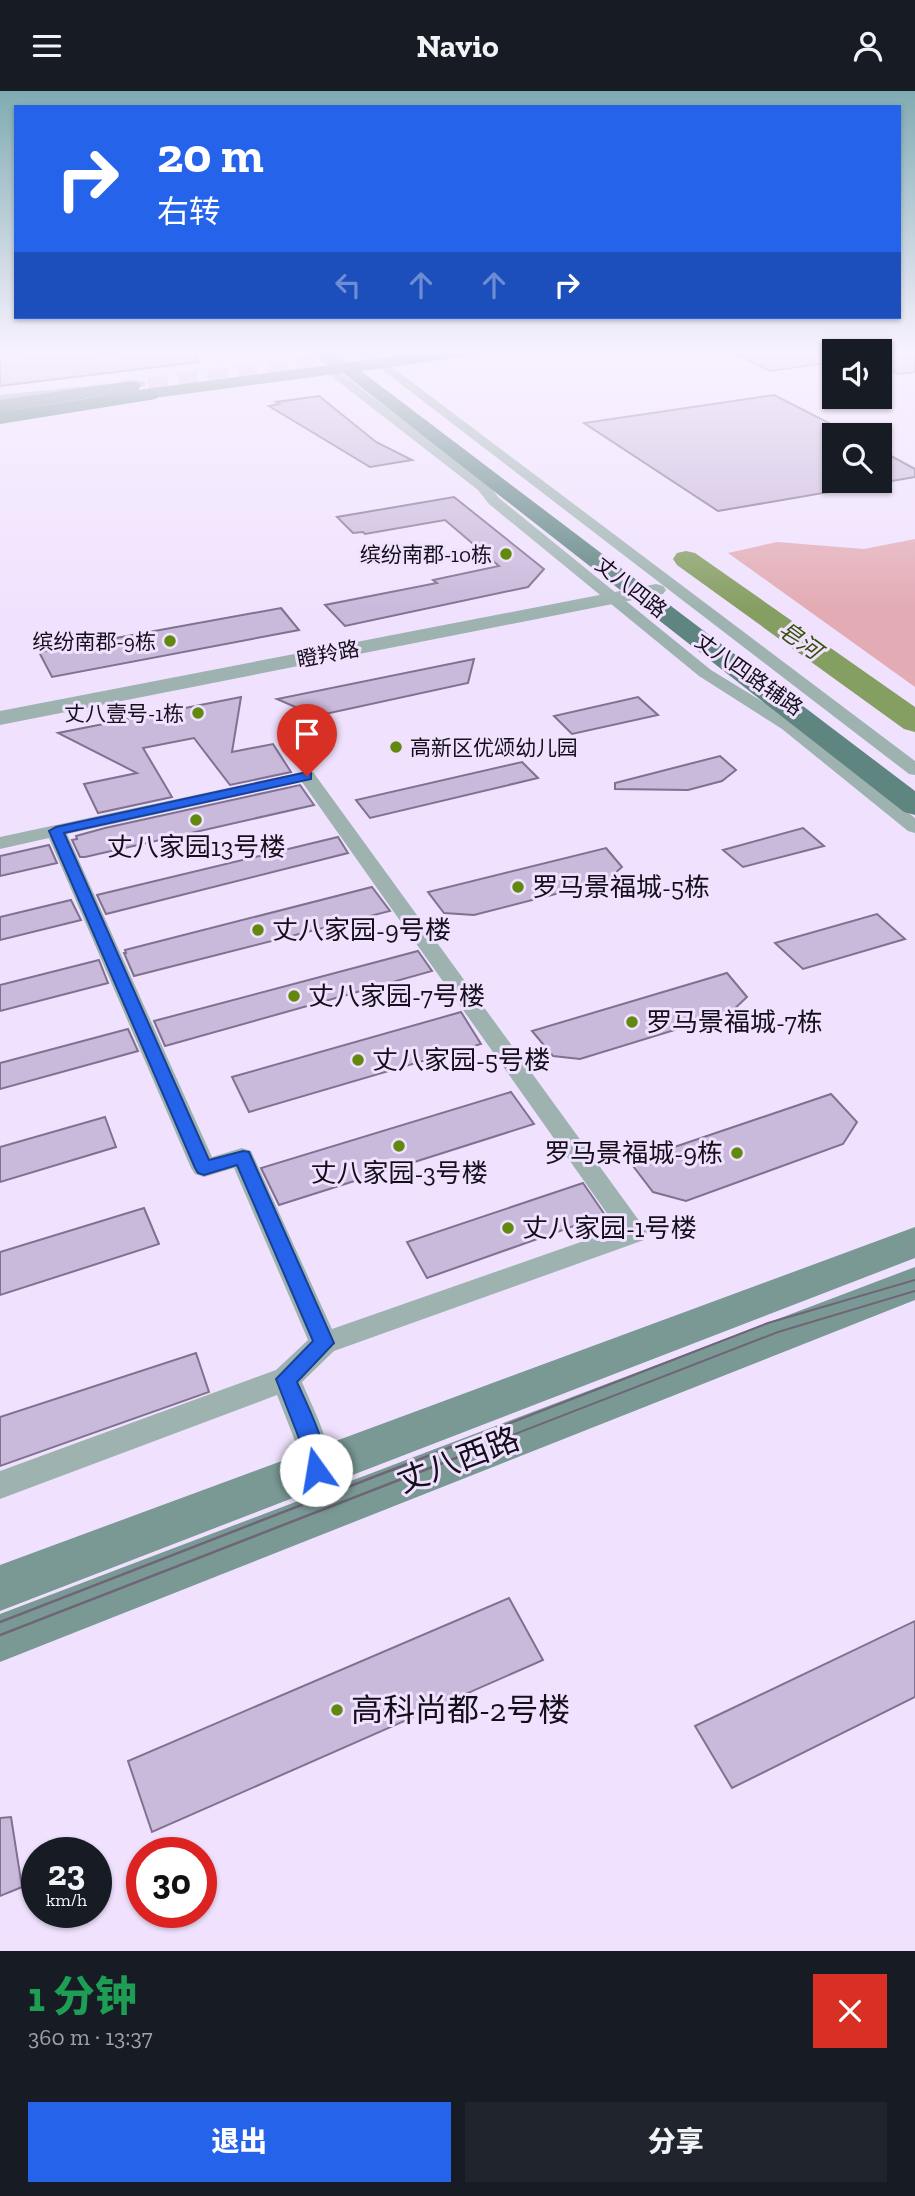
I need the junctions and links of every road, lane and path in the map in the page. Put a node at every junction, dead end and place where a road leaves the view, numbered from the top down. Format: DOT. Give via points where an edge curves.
graph roads {
  1 [pos="441,437"];
  2 [pos="453,437"];
  3 [pos="631,590"];
  4 [pos="0,708"];
  5 [pos="0,718"];
  6 [pos="915,770"];
  7 [pos="915,789"];
  8 [pos="915,806"];
  9 [pos="915,827"];
  10 [pos="56,831"];
  11 [pos="0,843"];
  12 [pos="915,1242"];
  13 [pos="915,1283"];
  14 [pos="324,1343"];
  15 [pos="286,1379"];
  16 [pos="316,1470"];
  17 [pos="0,1485"];
  18 [pos="0,1588"];
  19 [pos="0,1638"];
  1 -- 3 [label="main road, 丈八四路"];
  2 -- 6 [label="street, 丈八四路辅路"];
  3 -- 4 [label="street, 瞪羚路"];
  3 -- 5 [label="street, 瞪羚路"];
  3 -- 7 [label="main road, 丈八四路"];
  3 -- 8 [label="main road, 丈八四路"];
  3 -- 9 [label="street, 丈八四路辅路" via="705,673 788,726"];
  10 -- 11 [label="street"];
  10 -- 14 [label="street" via="204,1168 243,1157"];
  10 -- 14 [label="street" via="307,776 635,1233"];
  12 -- 16 [label="main road, 丈八西路"];
  13 -- 19 [label="main road, 丈八西路"];
  14 -- 15 [label="street"];
  15 -- 16 [label="street" via="312,1446"];
  15 -- 17 [label="street"];
  16 -- 18 [label="main road, 丈八西路"];
}
